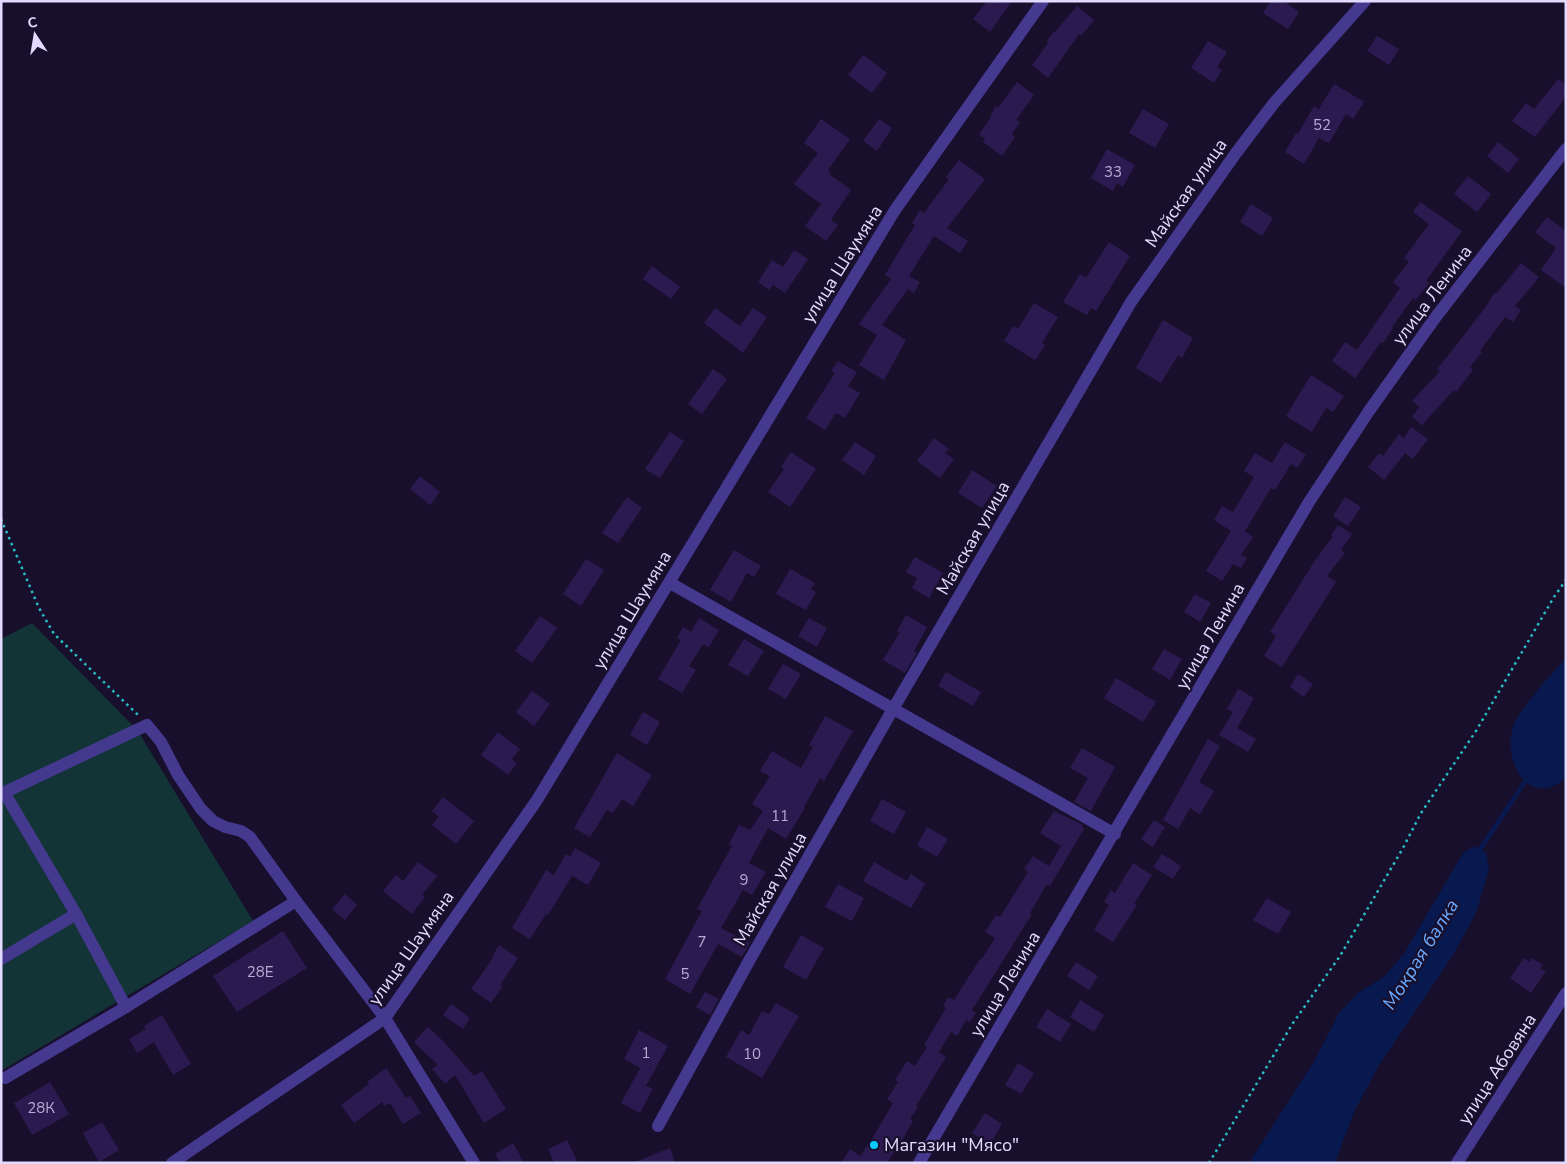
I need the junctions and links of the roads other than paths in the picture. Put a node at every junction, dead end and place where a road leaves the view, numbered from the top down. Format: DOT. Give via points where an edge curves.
graph roads {
  1 [pos="1043,1"];
  2 [pos="1365,1"];
  3 [pos="1566,149"];
  4 [pos="670,583"];
  5 [pos="894,709"];
  6 [pos="3,793"];
  7 [pos="1115,834"];
  8 [pos="296,901"];
  9 [pos="76,914"];
  10 [pos="1,958"];
  11 [pos="1566,993"];
  12 [pos="126,1007"];
  13 [pos="385,1018"];
  14 [pos="5,1078"];
  15 [pos="658,1126"];
  16 [pos="172,1163"];
  17 [pos="474,1163"];
  18 [pos="919,1163"];
  19 [pos="1457,1163"];
  1 -- 4 [label="street, улица Шаумяна" via="895,210"];
  2 -- 5 [label="street, Майская улица" via="1274,103 1131,302"];
  3 -- 7 [label="street, улица Ленина" via="1434,318 1309,502"];
  4 -- 5 [label="street"];
  4 -- 13 [label="street, улица Шаумяна" via="537,800"];
  5 -- 7 [label="street"];
  5 -- 15 [label="street, Майская улица"];
  6 -- 8 [label="street" via="148,725 201,809 213,821 241,831 250,838"];
  6 -- 9 [label="street"];
  7 -- 18 [label="street, улица Ленина"];
  8 -- 12 [label="street"];
  8 -- 13 [label="street"];
  9 -- 10 [label="street"];
  9 -- 12 [label="street"];
  11 -- 19 [label="street, улица Абовяна"];
  12 -- 14 [label="street"];
  13 -- 16 [label="street, улица Шаумяна"];
  13 -- 17 [label="street"];
}
